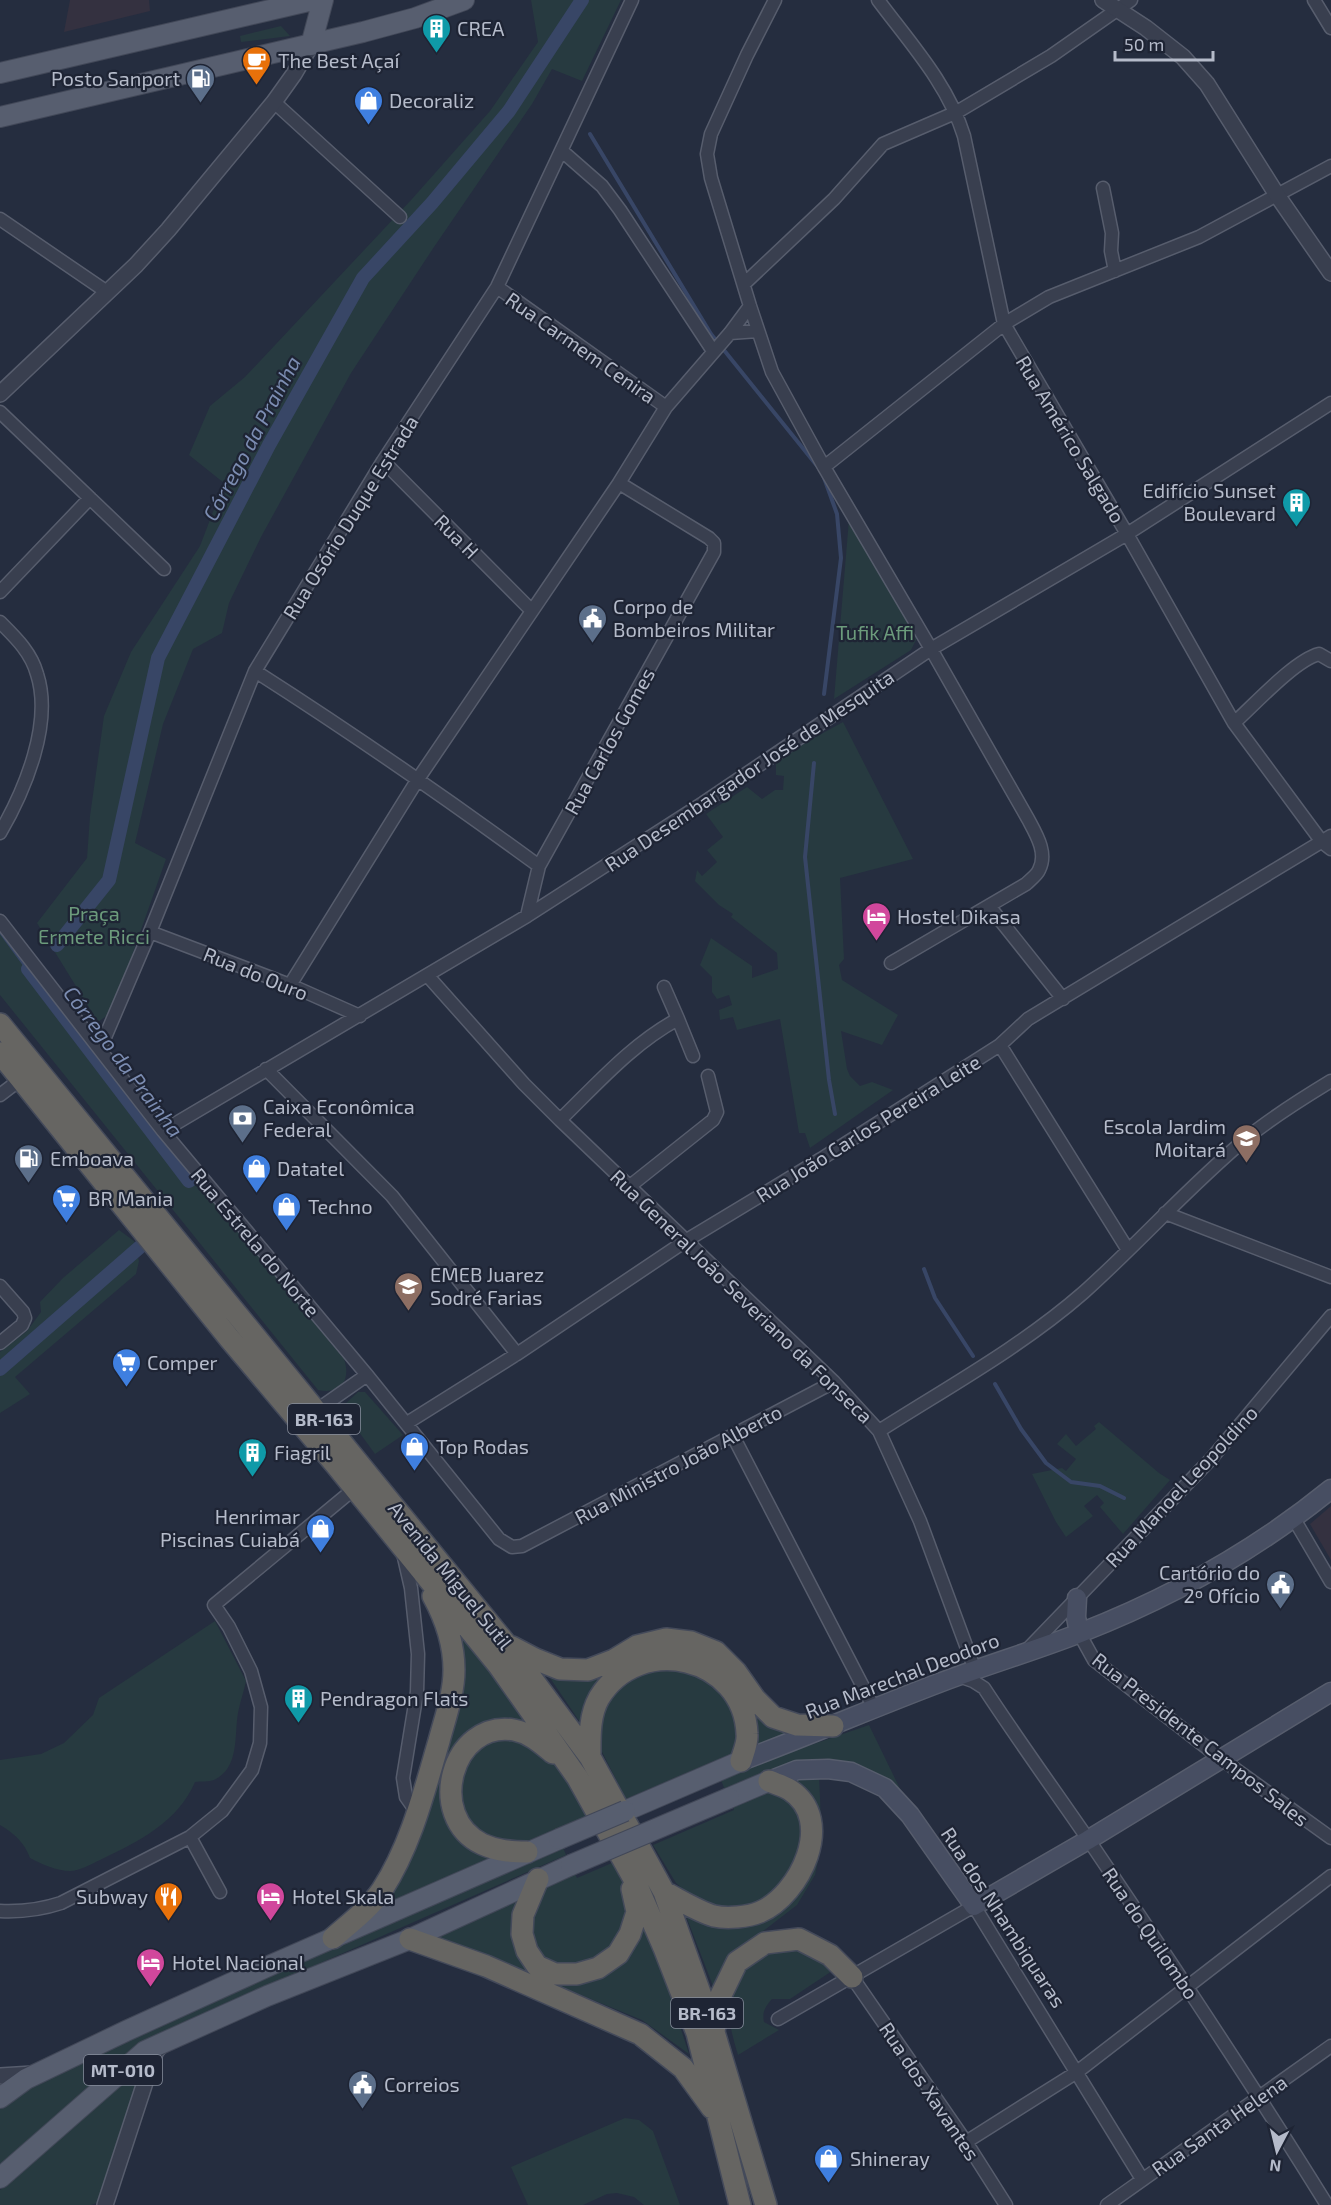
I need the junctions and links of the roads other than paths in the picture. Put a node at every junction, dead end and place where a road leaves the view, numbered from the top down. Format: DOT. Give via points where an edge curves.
graph roads {
  1 [pos="313,0"];
  2 [pos="323,0"];
  3 [pos="464,0"];
  4 [pos="632,0"];
  5 [pos="775,0"];
  6 [pos="878,0"];
  7 [pos="1103,0"];
  8 [pos="1131,0"];
  9 [pos="1314,0"];
  10 [pos="1117,9"];
  11 [pos="1331,28"];
  12 [pos="311,45"];
  13 [pos="273,53"];
  14 [pos="0,73"];
  15 [pos="294,74"];
  16 [pos="274,102"];
  17 [pos="957,112"];
  18 [pos="0,117"];
  19 [pos="562,151"];
  20 [pos="1331,166"];
  21 [pos="1103,188"];
  22 [pos="1277,195"];
  23 [pos="400,218"];
  24 [pos="0,219"];
  25 [pos="1115,271"];
  26 [pos="1331,273"];
  27 [pos="744,284"];
  28 [pos="497,287"];
  29 [pos="107,292"];
  30 [pos="750,306"];
  31 [pos="1004,324"];
  32 [pos="758,331"];
  33 [pos="728,335"];
  34 [pos="715,349"];
  35 [pos="1,392"];
  36 [pos="1331,403"];
  37 [pos="666,407"];
  38 [pos="0,412"];
  39 [pos="383,461"];
  40 [pos="824,467"];
  41 [pos="619,483"];
  42 [pos="90,498"];
  43 [pos="1127,534"];
  44 [pos="164,569"];
  45 [pos="0,592"];
  46 [pos="531,610"];
  47 [pos="0,622"];
  48 [pos="932,649"];
  49 [pos="1331,661"];
  50 [pos="255,671"];
  51 [pos="1234,723"];
  52 [pos="418,778"];
  53 [pos="0,833"];
  54 [pos="1328,842"];
  55 [pos="539,866"];
  56 [pos="989,906"];
  57 [pos="527,916"];
  58 [pos="0,921"];
  59 [pos="150,932"];
  60 [pos="891,963"];
  61 [pos="427,975"];
  62 [pos="290,985"];
  63 [pos="664,987"];
  64 [pos="1063,999"];
  65 [pos="360,1016"];
  66 [pos="678,1019"];
  67 [pos="0,1024"];
  68 [pos="1000,1045"];
  69 [pos="100,1049"];
  70 [pos="0,1053"];
  71 [pos="693,1056"];
  72 [pos="266,1069"];
  73 [pos="708,1076"];
  74 [pos="21,1080"];
  75 [pos="1331,1081"];
  76 [pos="0,1095"];
  77 [pos="560,1120"];
  78 [pos="162,1131"];
  79 [pos="630,1186"];
  80 [pos="1165,1213"];
  81 [pos="687,1240"];
  82 [pos="1128,1250"];
  83 [pos="1331,1277"];
  84 [pos="0,1286"];
  85 [pos="1331,1316"];
  86 [pos="0,1342"];
  87 [pos="517,1354"];
  88 [pos="367,1375"];
  89 [pos="834,1382"];
  90 [pos="317,1410"];
  91 [pos="407,1423"];
  92 [pos="879,1431"];
  93 [pos="733,1436"];
  94 [pos="354,1489"];
  95 [pos="1331,1489"];
  96 [pos="1294,1519"];
  97 [pos="402,1546"];
  98 [pos="522,1546"];
  99 [pos="418,1566"];
  100 [pos="1331,1582"];
  101 [pos="1077,1598"];
  102 [pos="1079,1633"];
  103 [pos="506,1644"];
  104 [pos="1025,1652"];
  105 [pos="967,1673"];
  106 [pos="1331,1692"];
  107 [pos="874,1708"];
  108 [pos="833,1726"];
  109 [pos="591,1757"];
  110 [pos="1220,1758"];
  111 [pos="741,1761"];
  112 [pos="569,1765"];
  113 [pos="769,1781"];
  114 [pos="418,1814"];
  115 [pos="190,1837"];
  116 [pos="1331,1838"];
  117 [pos="1088,1840"];
  118 [pos="527,1852"];
  119 [pos="628,1868"];
  120 [pos="1331,1876"];
  121 [pos="538,1879"];
  122 [pos="220,1892"];
  123 [pos="664,1892"];
  124 [pos="974,1906"];
  125 [pos="0,1911"];
  126 [pos="333,1938"];
  127 [pos="410,1940"];
  128 [pos="852,1977"];
  129 [pos="1188,1988"];
  130 [pos="778,2019"];
  131 [pos="714,2032"];
  132 [pos="164,2041"];
  133 [pos="1331,2046"];
  134 [pos="1077,2072"];
  135 [pos="1,2092"];
  136 [pos="1260,2096"];
  137 [pos="723,2132"];
  138 [pos="966,2142"];
  139 [pos="0,2178"];
  140 [pos="1142,2179"];
  141 [pos="105,2205"];
  142 [pos="740,2205"];
  143 [pos="766,2205"];
  144 [pos="1006,2205"];
  145 [pos="1107,2205"];
  146 [pos="1327,2205"];
  1 -- 14 [label="main road"];
  2 -- 12 [label="main road"];
  3 -- 12 [label="main road" via="415,18"];
  4 -- 19 [label="street, Rua Osório Duque Estrada"];
  5 -- 27 [label="street" via="711,134 707,154"];
  6 -- 17 [label="street, Rua Américo Salgado"];
  7 -- 10 [label="street"];
  8 -- 10 [label="street"];
  9 -- 11 [label="street"];
  10 -- 17 [label="street" via="1051,56"];
  10 -- 22 [label="street" via="1183,57 1207,84"];
  12 -- 13 [label="main road"];
  12 -- 15 [label="street"];
  13 -- 15 [label="street" via="289,58"];
  13 -- 18 [label="main road"];
  15 -- 16 [label="street"];
  16 -- 23 [label="street"];
  16 -- 29 [label="street" via="168,230"];
  17 -- 27 [label="street" via="883,144 834,199"];
  17 -- 31 [label="street, Rua Américo Salgado"];
  19 -- 28 [label="street, Rua Osório Duque Estrada"];
  19 -- 34 [label="street" via="602,186"];
  20 -- 22 [label="street"];
  21 -- 25 [label="street"];
  22 -- 25 [label="street" via="1199,237"];
  22 -- 26 [label="street"];
  24 -- 29 [label="street"];
  25 -- 31 [label="street" via="1049,297"];
  27 -- 30 [label="street"];
  28 -- 37 [label="street, Rua Carmem Cenira"];
  28 -- 39 [label="street, Rua Osório Duque Estrada"];
  29 -- 35 [label="street"];
  30 -- 32 [label="street"];
  30 -- 33 [label="street"];
  31 -- 40 [label="street"];
  31 -- 43 [label="street, Rua Américo Salgado"];
  32 -- 33 [label="street"];
  32 -- 40 [label="street" via="772,372"];
  33 -- 34 [label="street"];
  34 -- 37 [label="street"];
  36 -- 43 [label="street, Rua Desembargador José de Mesquita"];
  37 -- 41 [label="street"];
  38 -- 42 [label="street"];
  39 -- 46 [label="street, Rua H"];
  39 -- 50 [label="street, Rua Osório Duque Estrada"];
  40 -- 48 [label="street"];
  41 -- 46 [label="street"];
  41 -- 55 [label="street, Rua Carlos Gomes" via="709,538 714,543 714,552"];
  42 -- 44 [label="street"];
  42 -- 45 [label="street"];
  43 -- 48 [label="street, Rua Desembargador José de Mesquita"];
  43 -- 51 [label="street, Rua Américo Salgado"];
  46 -- 52 [label="street"];
  47 -- 53 [label="street" via="24,647 38,674 41,727 13,810"];
  48 -- 56 [label="street" via="1038,838 1042,857 1039,871 1026,884"];
  48 -- 57 [label="street, Rua Desembargador José de Mesquita" via="704,803"];
  49 -- 51 [label="street" via="1319,654 1311,656"];
  50 -- 52 [label="street"];
  50 -- 59 [label="street, Rua Osório Duque Estrada"];
  51 -- 54 [label="street, Rua Américo Salgado"];
  52 -- 55 [label="street"];
  52 -- 62 [label="street"];
  54 -- 64 [label="street, Rua João Carlos Pereira Leite"];
  55 -- 57 [label="street, Rua Carlos Gomes"];
  56 -- 60 [label="street"];
  56 -- 64 [label="street"];
  57 -- 61 [label="street, Rua Desembargador José de Mesquita"];
  58 -- 69 [label="street, Rua Estrela do Norte"];
  59 -- 62 [label="street, Rua do Ouro"];
  59 -- 69 [label="street, Rua Osório Duque Estrada"];
  61 -- 65 [label="street, Rua Desembargador José de Mesquita"];
  61 -- 77 [label="street, Rua General João Severiano da Fonseca"];
  62 -- 65 [label="street, Rua do Ouro"];
  63 -- 66 [label="street"];
  64 -- 68 [label="street, Rua João Carlos Pereira Leite" via="1028,1019"];
  65 -- 72 [label="street, Rua Desembargador José de Mesquita"];
  66 -- 71 [label="street"];
  66 -- 77 [label="street" via="635,1047"];
  67 -- 90 [label="highway, Avenida Miguel Sutil / BR-163"];
  68 -- 81 [label="street, Rua João Carlos Pereira Leite"];
  68 -- 82 [label="street"];
  69 -- 78 [label="street, Rua Estrela do Norte"];
  70 -- 74 [label="highway, Avenida Miguel Sutil / BR-163"];
  72 -- 78 [label="street, Rua Desembargador José de Mesquita"];
  72 -- 87 [label="street" via="392,1196"];
  73 -- 79 [label="street" via="717,1112 713,1120"];
  74 -- 76 [label="street"];
  74 -- 94 [label="highway, Avenida Miguel Sutil / BR-163"];
  75 -- 80 [label="street" via="1249,1137"];
  77 -- 79 [label="street, Rua General João Severiano da Fonseca"];
  78 -- 88 [label="street, Rua Estrela do Norte"];
  79 -- 81 [label="street, Rua General João Severiano da Fonseca"];
  80 -- 82 [label="street"];
  80 -- 83 [label="street"];
  81 -- 87 [label="street, Rua João Carlos Pereira Leite"];
  81 -- 89 [label="street, Rua General João Severiano da Fonseca"];
  82 -- 92 [label="street" via="1082,1294 1022,1340"];
  84 -- 86 [label="street" via="25,1318"];
  85 -- 101 [label="street, Rua Manoel Leopoldino" via="1211,1459"];
  87 -- 91 [label="street, Rua João Carlos Pereira Leite"];
  88 -- 90 [label="street"];
  88 -- 91 [label="street, Rua Estrela do Norte"];
  89 -- 92 [label="street, Rua General João Severiano da Fonseca"];
  89 -- 93 [label="street, Rua Ministro João Alberto"];
  90 -- 103 [label="highway, Avenida Miguel Sutil / BR-163"];
  91 -- 98 [label="street, Rua Estrela do Norte" via="499,1539 512,1547"];
  92 -- 105 [label="street, Rua General João Severiano da Fonseca" via="920,1521"];
  93 -- 98 [label="street, Rua Ministro João Alberto"];
  93 -- 107 [label="street"];
  94 -- 97 [label="highway, Avenida Miguel Sutil / BR-163"];
  94 -- 115 [label="street" via="214,1605 252,1671 261,1707 260,1743 252,1770 235,1794 222,1811"];
  95 -- 96 [label="main road, Rua Marechal Deodoro"];
  96 -- 100 [label="street"];
  96 -- 102 [label="main road, Rua Marechal Deodoro" via="1203,1575"];
  97 -- 99 [label="highway, Avenida Miguel Sutil / BR-163"];
  97 -- 114 [label="street" via="418,1654 417,1692 403,1778 406,1797"];
  99 -- 112 [label="highway, Avenida Miguel Sutil / BR-163" via="499,1666"];
  99 -- 114 [label="highway" via="440,1609 454,1669 452,1694"];
  101 -- 102 [label="main road"];
  101 -- 104 [label="street, Rua Manoel Leopoldino"];
  102 -- 104 [label="main road, Rua Marechal Deodoro"];
  102 -- 110 [label="street, Rua Presidente Campos Sales" via="1094,1660"];
  103 -- 108 [label="highway" via="560,1669 588,1670 637,1646 666,1639 691,1642 716,1652 773,1717 797,1725"];
  103 -- 109 [label="highway, Avenida Miguel Sutil / BR-163"];
  104 -- 105 [label="main road, Rua Marechal Deodoro"];
  105 -- 107 [label="main road, Rua Marechal Deodoro"];
  105 -- 117 [label="street, Rua do Quilombo" via="984,1688"];
  106 -- 110 [label="main road"];
  107 -- 108 [label="main road, Rua Marechal Deodoro"];
  108 -- 111 [label="main road, Rua Marechal Deodoro"];
  109 -- 111 [label="highway" via="590,1727 599,1699 617,1676 643,1662 672,1658 701,1665 725,1682 741,1707 747,1735"];
  109 -- 123 [label="highway, Avenida Miguel Sutil / BR-163"];
  110 -- 116 [label="street, Rua Presidente Campos Sales"];
  110 -- 117 [label="main road"];
  111 -- 118 [label="main road, MT-010, bridge"];
  112 -- 118 [label="highway" via="535,1738 513,1730 490,1732 470,1744 456,1762 449,1785 452,1808 463,1828 480,1844 502,1852"];
  112 -- 119 [label="highway, Avenida Miguel Sutil / BR-163"];
  113 -- 121 [label="main road, MT-010, bridge"];
  113 -- 123 [label="highway" via="801,1800 809,1815 812,1835 799,1877 782,1898 760,1912 738,1917 714,1916"];
  113 -- 124 [label="main road, Rua dos Nhambiquaras" via="797,1770 828,1768 851,1772 885,1788 910,1815"];
  114 -- 126 [label="highway" via="381,1892"];
  115 -- 122 [label="street"];
  115 -- 125 [label="street" via="61,1903 41,1910"];
  117 -- 124 [label="main road"];
  117 -- 129 [label="street, Rua do Quilombo"];
  118 -- 126 [label="main road, MT-010"];
  119 -- 121 [label="highway" via="637,1912 630,1934 618,1953 598,1968 577,1974 555,1974 537,1966 527,1951 522,1934 523,1915"];
  119 -- 137 [label="highway, Avenida Miguel Sutil" via="697,2033"];
  120 -- 129 [label="street"];
  121 -- 127 [label="main road, MT-010"];
  123 -- 131 [label="highway, Avenida Miguel Sutil / BR-163"];
  124 -- 128 [label="street"];
  124 -- 134 [label="street, Rua dos Nhambiquaras"];
  126 -- 135 [label="main road, MT-010"];
  127 -- 132 [label="main road, MT-010"];
  127 -- 137 [label="highway" via="486,1966 640,2034 683,2068 708,2101"];
  128 -- 130 [label="street"];
  128 -- 131 [label="highway" via="830,1955 800,1939 765,1942 737,1962 721,1995"];
  128 -- 138 [label="street, Rua dos Xavantes"];
  129 -- 134 [label="street"];
  129 -- 136 [label="street, Rua do Quilombo"];
  131 -- 143 [label="highway, Avenida Miguel Sutil / BR-163"];
  132 -- 139 [label="main road, MT-010" via="145,2051"];
  132 -- 141 [label="street" via="156,2051"];
  133 -- 136 [label="street, Rua Santa Helena"];
  134 -- 138 [label="street"];
  134 -- 140 [label="street, Rua dos Nhambiquaras"];
  136 -- 140 [label="street, Rua Santa Helena"];
  136 -- 146 [label="street, Rua do Quilombo"];
  137 -- 142 [label="highway, Avenida Miguel Sutil"];
  138 -- 144 [label="street, Rua dos Xavantes"];
  140 -- 145 [label="street, Rua Santa Helena"];
}
